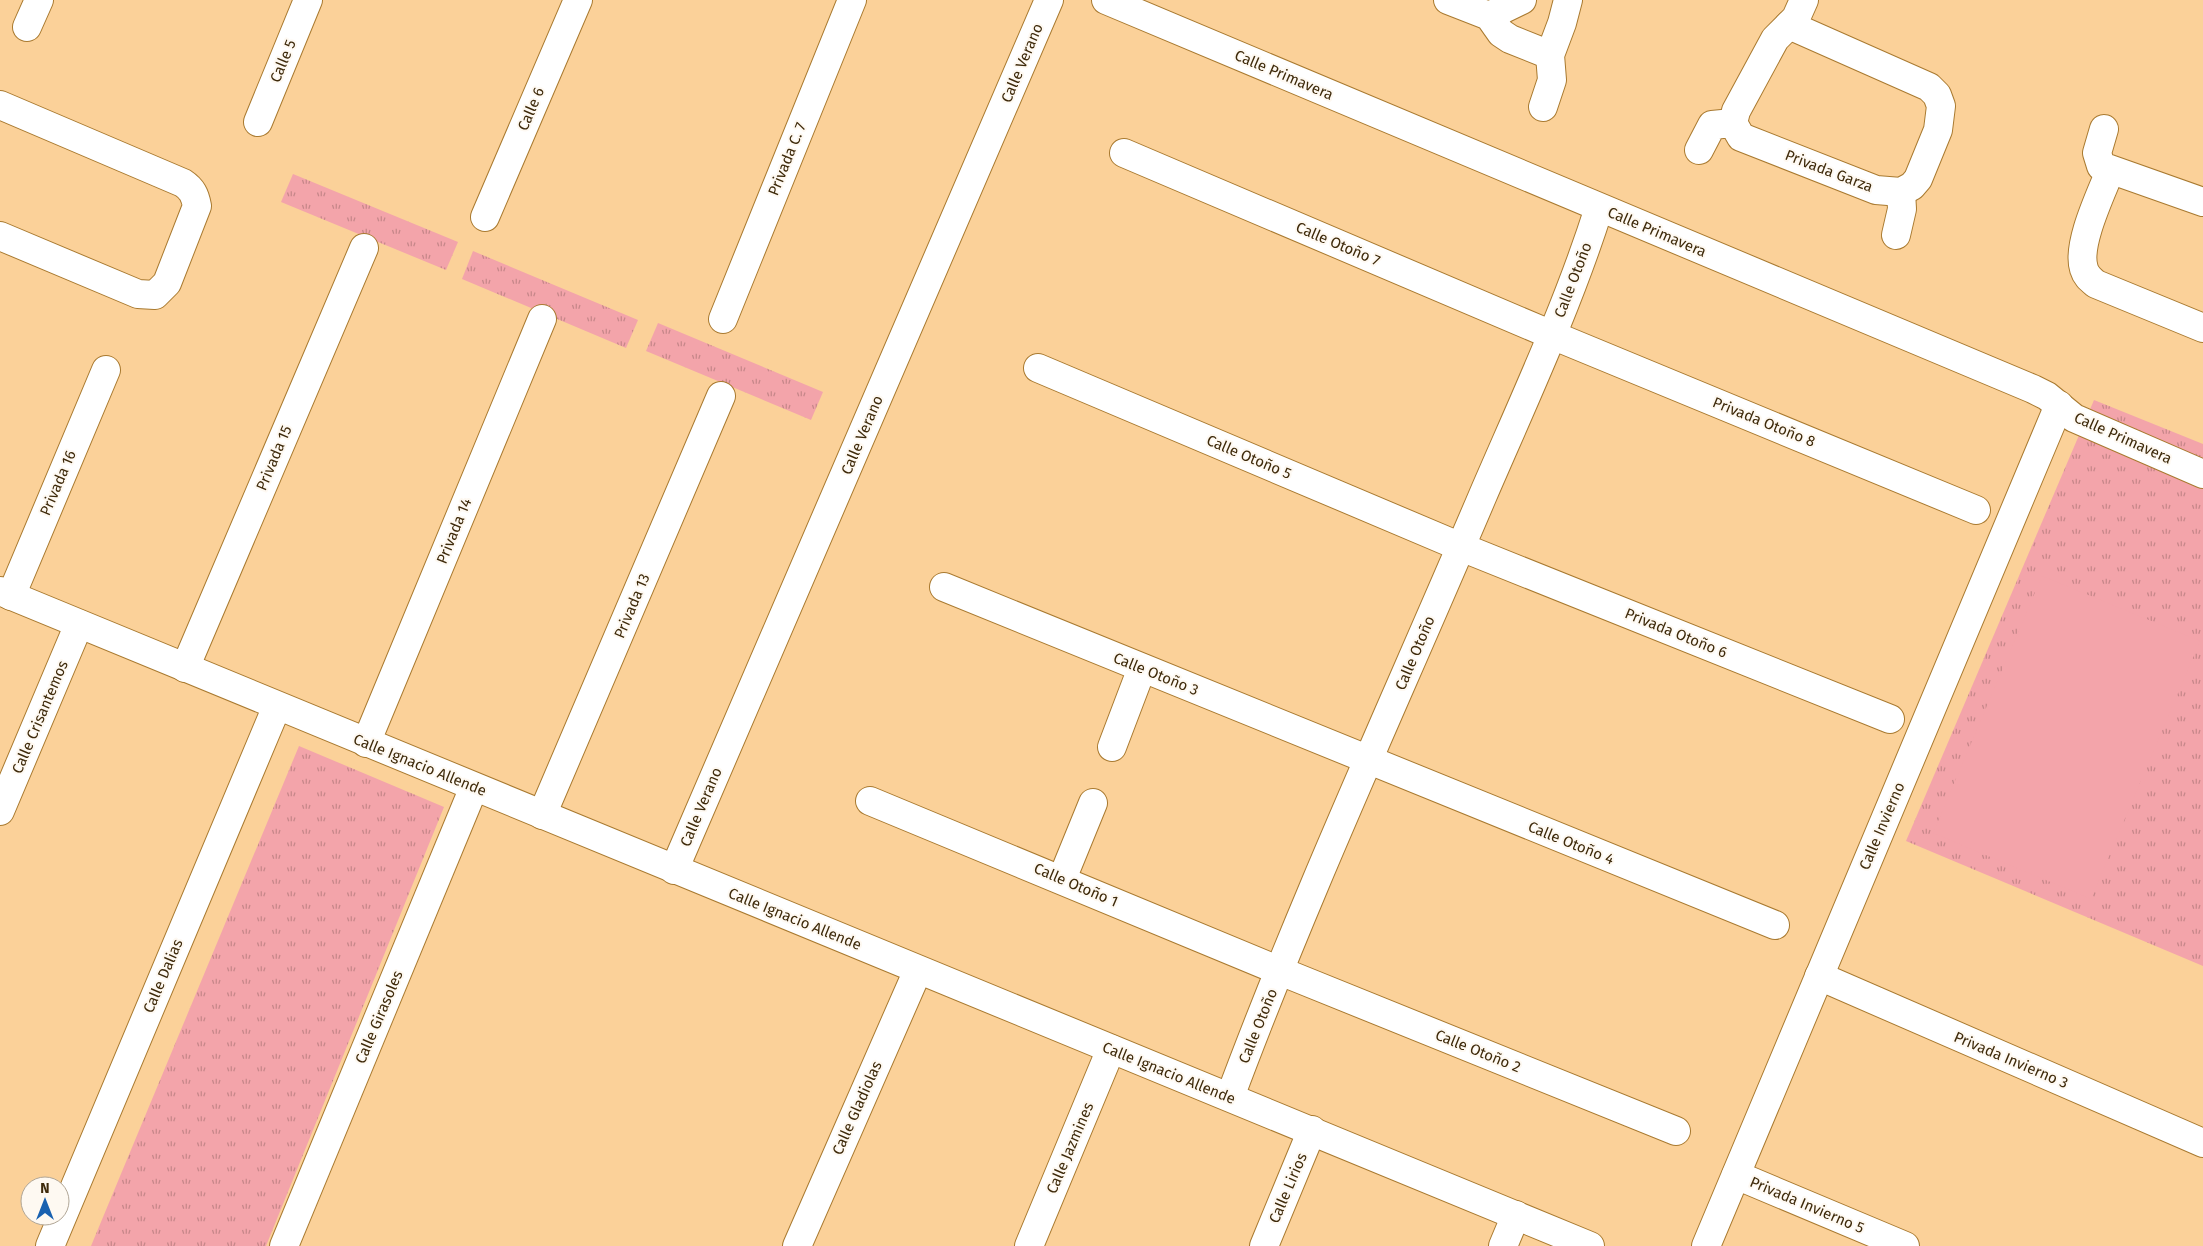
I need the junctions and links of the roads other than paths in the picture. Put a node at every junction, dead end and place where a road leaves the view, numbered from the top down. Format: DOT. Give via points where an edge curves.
graph roads {
  1 [pos="39,0"];
  2 [pos="308,0"];
  3 [pos="578,0"];
  4 [pos="852,0"];
  5 [pos="1049,0"];
  6 [pos="1106,0"];
  7 [pos="1448,0"];
  8 [pos="1522,0"];
  9 [pos="1568,0"];
  10 [pos="1804,0"];
  11 [pos="1489,16"];
  12 [pos="1789,25"];
  13 [pos="28,27"];
  14 [pos="1550,55"];
  15 [pos="0,105"];
  16 [pos="1542,107"];
  17 [pos="258,122"];
  18 [pos="1733,124"];
  19 [pos="2104,129"];
  20 [pos="1699,150"];
  21 [pos="1124,153"];
  22 [pos="2110,171"];
  23 [pos="1900,192"];
  24 [pos="2203,202"];
  25 [pos="1599,208"];
  26 [pos="485,217"];
  27 [pos="1896,235"];
  28 [pos="0,236"];
  29 [pos="364,248"];
  30 [pos="542,319"];
  31 [pos="723,319"];
  32 [pos="2203,328"];
  33 [pos="1552,335"];
  34 [pos="1038,368"];
  35 [pos="106,370"];
  36 [pos="721,396"];
  37 [pos="2059,406"];
  38 [pos="2203,474"];
  39 [pos="1976,510"];
  40 [pos="1461,546"];
  41 [pos="944,587"];
  42 [pos="6,594"];
  43 [pos="79,624"];
  44 [pos="185,668"];
  45 [pos="1142,668"];
  46 [pos="277,706"];
  47 [pos="1890,719"];
  48 [pos="366,743"];
  49 [pos="1112,747"];
  50 [pos="1368,761"];
  51 [pos="474,787"];
  52 [pos="870,801"];
  53 [pos="1093,803"];
  54 [pos="0,811"];
  55 [pos="542,815"];
  56 [pos="674,870"];
  57 [pos="1062,879"];
  58 [pos="1775,925"];
  59 [pos="918,970"];
  60 [pos="1280,971"];
  61 [pos="1819,976"];
  62 [pos="1111,1049"];
  63 [pos="1230,1097"];
  64 [pos="1312,1130"];
  65 [pos="1676,1131"];
  66 [pos="2203,1142"];
  67 [pos="1736,1175"];
  68 [pos="1516,1215"];
  69 [pos="50,1246"];
  70 [pos="284,1246"];
  71 [pos="797,1246"];
  72 [pos="1029,1246"];
  73 [pos="1264,1246"];
  74 [pos="1503,1246"];
  75 [pos="1590,1246"];
  76 [pos="1706,1246"];
  77 [pos="1905,1246"];
  1 -- 13 [label="street"];
  2 -- 17 [label="street, Calle 5"];
  3 -- 26 [label="street, Calle 6"];
  4 -- 31 [label="street, Privada C. 7"];
  5 -- 56 [label="street, Calle Verano"];
  6 -- 25 [label="street, Calle Primavera"];
  7 -- 11 [label="street"];
  8 -- 11 [label="street"];
  9 -- 14 [label="street"];
  10 -- 12 [label="street"];
  11 -- 14 [label="street" via="1501,33 1510,39"];
  12 -- 18 [label="street" via="1775,39 1736,111"];
  12 -- 23 [label="street" via="1929,87 1936,95 1941,106 1938,130 1918,179"];
  14 -- 16 [label="street" via="1552,80"];
  15 -- 28 [label="street" via="183,183 196,196 197,206 167,284 155,295 138,294"];
  18 -- 20 [label="street" via="1712,125"];
  18 -- 23 [label="street, Privada Garza" via="1741,137 1876,190"];
  19 -- 22 [label="street" via="2098,160"];
  21 -- 33 [label="street, Calle Otoño 7"];
  22 -- 24 [label="street"];
  22 -- 32 [label="street" via="2085,240 2082,260 2087,276 2096,284"];
  23 -- 27 [label="street" via="1902,209"];
  25 -- 33 [label="street, Calle Otoño"];
  25 -- 37 [label="street, Calle Primavera" via="2033,389"];
  29 -- 44 [label="street, Privada 15"];
  30 -- 48 [label="street, Privada 14"];
  33 -- 39 [label="street, Privada Otoño 8"];
  33 -- 40 [label="street, Calle Otoño"];
  34 -- 40 [label="street, Calle Otoño 5"];
  35 -- 42 [label="street, Privada 16"];
  36 -- 55 [label="street, Privada 13"];
  37 -- 38 [label="street, Calle Primavera" via="2090,426"];
  37 -- 61 [label="street, Calle Invierno"];
  40 -- 47 [label="street, Privada Otoño 6"];
  40 -- 50 [label="street, Calle Otoño"];
  41 -- 45 [label="street, Calle Otoño 3"];
  42 -- 43 [label="street, Calle Ignacio Allende"];
  43 -- 44 [label="street, Calle Ignacio Allende"];
  43 -- 54 [label="street, Calle Crisantemos"];
  44 -- 46 [label="street, Calle Ignacio Allende"];
  45 -- 49 [label="street"];
  45 -- 50 [label="street, Calle Otoño 3"];
  46 -- 48 [label="street, Calle Ignacio Allende"];
  46 -- 69 [label="street, Calle Dalias"];
  48 -- 51 [label="street, Calle Ignacio Allende"];
  50 -- 58 [label="street, Calle Otoño 4"];
  50 -- 60 [label="street, Calle Otoño"];
  51 -- 55 [label="street, Calle Ignacio Allende"];
  51 -- 70 [label="street, Calle Girasoles"];
  52 -- 57 [label="street, Calle Otoño 1"];
  53 -- 57 [label="street"];
  55 -- 56 [label="street, Calle Ignacio Allende"];
  56 -- 59 [label="street, Calle Ignacio Allende"];
  57 -- 60 [label="street, Calle Otoño 1"];
  59 -- 62 [label="street, Calle Ignacio Allende"];
  59 -- 71 [label="street, Calle Gladiolas"];
  60 -- 63 [label="street, Calle Otoño"];
  60 -- 65 [label="street, Calle Otoño 2"];
  61 -- 66 [label="street, Privada Invierno 3"];
  61 -- 67 [label="street, Calle Invierno"];
  62 -- 63 [label="street, Calle Ignacio Allende"];
  62 -- 72 [label="street, Calle Jazmines"];
  63 -- 64 [label="street, Calle Ignacio Allende"];
  64 -- 68 [label="street, Calle Ignacio Allende"];
  64 -- 73 [label="street, Calle Lirios"];
  67 -- 76 [label="street, Calle Invierno"];
  67 -- 77 [label="street, Privada Invierno 5"];
  68 -- 74 [label="street"];
  68 -- 75 [label="street, Calle Ignacio Allende"];
}
